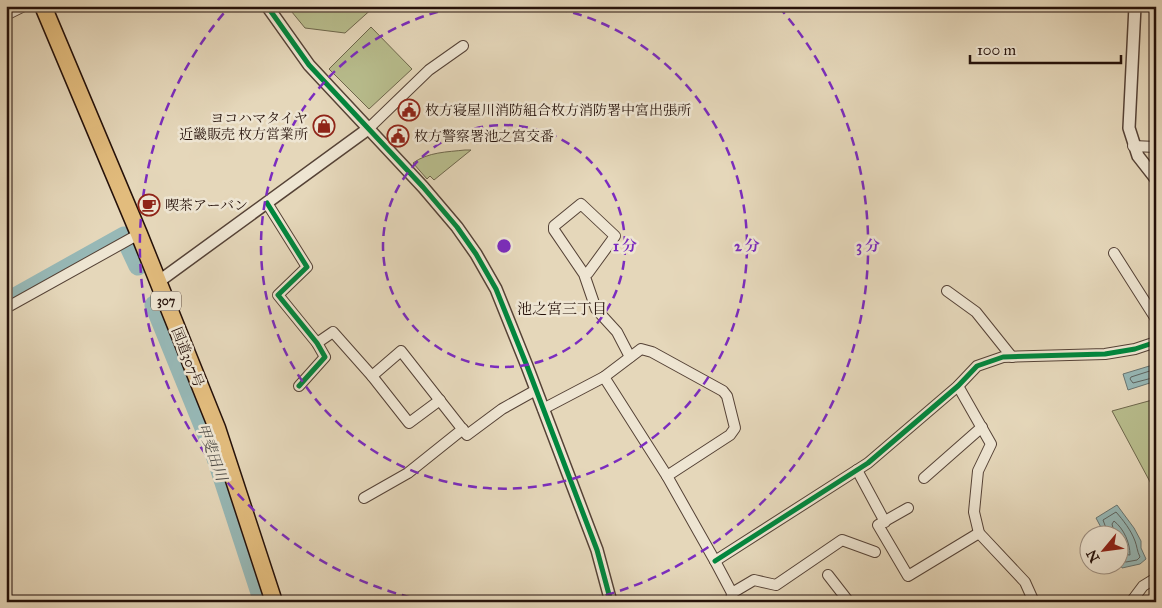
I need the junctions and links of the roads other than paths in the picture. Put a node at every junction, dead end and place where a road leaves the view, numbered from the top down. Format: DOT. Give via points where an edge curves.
graph roads {
  1 [pos="24,6"];
  2 [pos="43,6"];
  3 [pos="267,6"];
  4 [pos="1135,6"];
  5 [pos="6,14"];
  6 [pos="463,46"];
  7 [pos="368,130"];
  8 [pos="1134,146"];
  9 [pos="1156,147"];
  10 [pos="1156,179"];
  11 [pos="267,203"];
  12 [pos="131,238"];
  13 [pos="1114,253"];
  14 [pos="584,274"];
  15 [pos="158,282"];
  16 [pos="947,291"];
  17 [pos="6,308"];
  18 [pos="1156,319"];
  19 [pos="1156,342"];
  20 [pos="317,343"];
  21 [pos="630,357"];
  22 [pos="1012,357"];
  23 [pos="372,376"];
  24 [pos="604,377"];
  25 [pos="299,386"];
  26 [pos="958,386"];
  27 [pos="536,390"];
  28 [pos="440,400"];
  29 [pos="543,409"];
  30 [pos="982,427"];
  31 [pos="463,429"];
  32 [pos="857,470"];
  33 [pos="667,476"];
  34 [pos="924,478"];
  35 [pos="364,498"];
  36 [pos="908,508"];
  37 [pos="885,522"];
  38 [pos="980,534"];
  39 [pos="875,552"];
  40 [pos="716,561"];
  41 [pos="828,575"];
  42 [pos="1156,578"];
  43 [pos="731,598"];
  44 [pos="274,602"];
  45 [pos="611,602"];
  46 [pos="849,602"];
  47 [pos="1034,602"];
  48 [pos="1131,602"];
  1 -- 5 [label="street"];
  2 -- 12 [label="highway, 国道307号 / 307"];
  3 -- 7 [label="street" via="309,65"];
  4 -- 8 [label="street" via="1129,128"];
  6 -- 7 [label="street" via="429,70"];
  7 -- 11 [label="street"];
  7 -- 27 [label="street" via="458,227 476,254 496,288"];
  8 -- 9 [label="street"];
  8 -- 10 [label="street"];
  11 -- 15 [label="street"];
  11 -- 20 [label="street" via="307,267 278,294"];
  12 -- 15 [label="highway, 国道307号 / 307"];
  12 -- 17 [label="street"];
  13 -- 18 [label="street"];
  14 -- 14 [label="street" via="554,230 554,226 581,204 615,236"];
  14 -- 21 [label="street" via="596,310 617,332"];
  15 -- 44 [label="highway, 国道307号 / 307" via="217,428"];
  16 -- 22 [label="street" via="976,312"];
  19 -- 22 [label="street" via="1105,354"];
  20 -- 23 [label="street" via="333,332"];
  20 -- 25 [label="street" via="326,357"];
  21 -- 24 [label="street"];
  21 -- 33 [label="street" via="641,349 652,352 727,396 735,428 730,435"];
  22 -- 26 [label="street" via="978,366"];
  23 -- 28 [label="street" via="409,423"];
  23 -- 28 [label="street" via="401,352"];
  24 -- 29 [label="street"];
  24 -- 33 [label="street"];
  26 -- 30 [label="street"];
  26 -- 32 [label="street"];
  27 -- 29 [label="street"];
  27 -- 31 [label="street" via="502,409 467,435"];
  28 -- 31 [label="street"];
  29 -- 45 [label="street" via="597,550"];
  30 -- 34 [label="street"];
  30 -- 38 [label="street" via="991,444 978,471 974,512"];
  31 -- 35 [label="street" via="408,473"];
  32 -- 37 [label="street"];
  32 -- 40 [label="street"];
  33 -- 40 [label="street"];
  36 -- 37 [label="street"];
  37 -- 38 [label="street" via="878,526 908,576"];
  38 -- 47 [label="street" via="1025,582"];
  39 -- 43 [label="street" via="842,540 776,585 754,580"];
  40 -- 43 [label="street"];
  41 -- 46 [label="street"];
  42 -- 48 [label="street" via="1143,586"];
}
